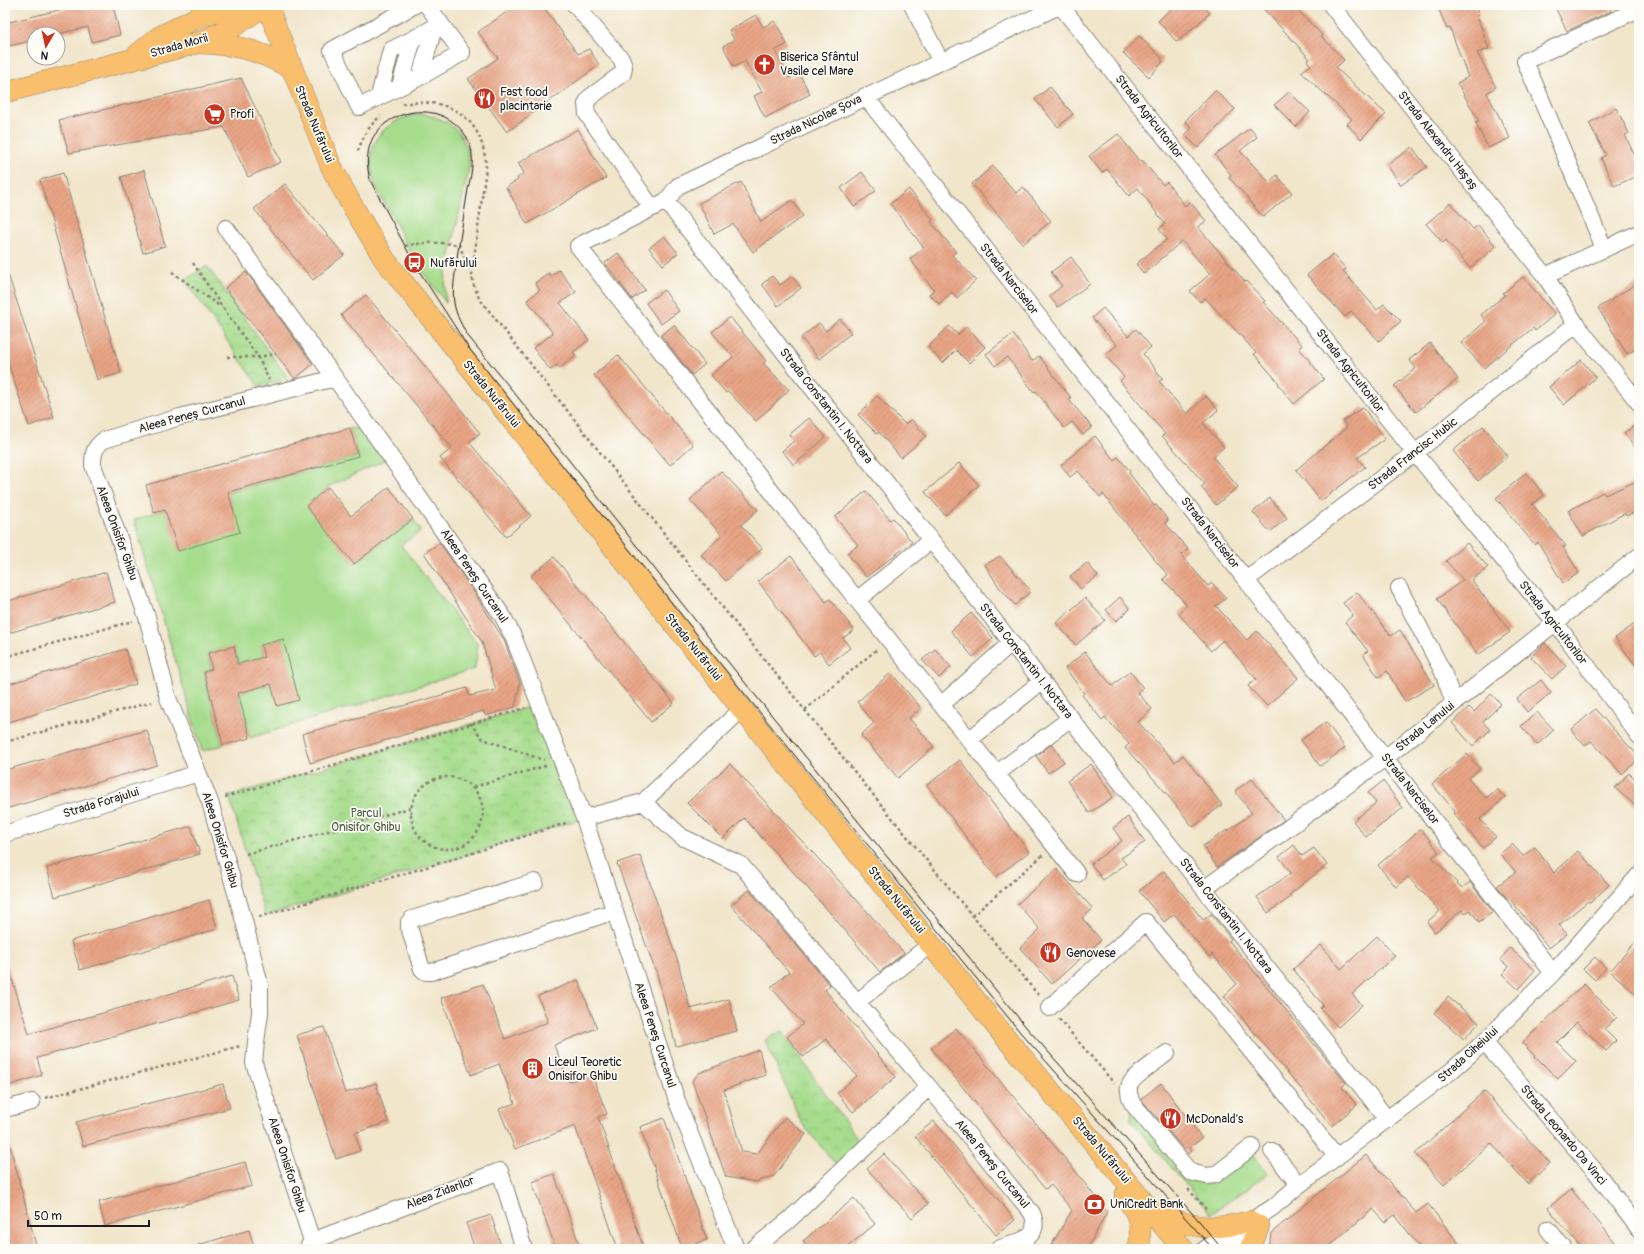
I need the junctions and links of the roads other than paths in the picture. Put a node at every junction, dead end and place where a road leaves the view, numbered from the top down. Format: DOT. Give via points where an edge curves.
graph roads {
  1 [pos="189,5"];
  2 [pos="258,5"];
  3 [pos="266,5"];
  4 [pos="416,5"];
  5 [pos="427,5"];
  6 [pos="575,5"];
  7 [pos="912,5"];
  8 [pos="1061,5"];
  9 [pos="1331,5"];
  10 [pos="1639,9"];
  11 [pos="437,26"];
  12 [pos="159,37"];
  13 [pos="413,39"];
  14 [pos="197,43"];
  15 [pos="133,59"];
  16 [pos="942,62"];
  17 [pos="291,68"];
  18 [pos="420,77"];
  19 [pos="400,86"];
  20 [pos="5,92"];
  21 [pos="379,96"];
  22 [pos="865,96"];
  23 [pos="659,205"];
  24 [pos="226,228"];
  25 [pos="1639,233"];
  26 [pos="1604,248"];
  27 [pos="1545,276"];
  28 [pos="1576,324"];
  29 [pos="335,378"];
  30 [pos="1639,403"];
  31 [pos="96,445"];
  32 [pos="1415,453"];
  33 [pos="931,540"];
  34 [pos="1639,556"];
  35 [pos="1246,580"];
  36 [pos="1399,588"];
  37 [pos="856,600"];
  38 [pos="1555,622"];
  39 [pos="1012,643"];
  40 [pos="1042,681"];
  41 [pos="1454,703"];
  42 [pos="942,705"];
  43 [pos="742,709"];
  44 [pos="1071,718"];
  45 [pos="1639,736"];
  46 [pos="969,740"];
  47 [pos="1386,758"];
  48 [pos="198,773"];
  49 [pos="996,774"];
  50 [pos="643,802"];
  51 [pos="584,818"];
  52 [pos="5,834"];
  53 [pos="1076,874"];
  54 [pos="1639,875"];
  55 [pos="535,882"];
  56 [pos="1204,889"];
  57 [pos="615,911"];
  58 [pos="931,944"];
  59 [pos="1553,972"];
  60 [pos="857,1002"];
  61 [pos="1049,1008"];
  62 [pos="1484,1042"];
  63 [pos="1167,1053"];
  64 [pos="929,1087"];
  65 [pos="32,1102"];
  66 [pos="5,1109"];
  67 [pos="1388,1120"];
  68 [pos="1252,1147"];
  69 [pos="1103,1151"];
  70 [pos="1272,1151"];
  71 [pos="1337,1157"];
  72 [pos="1299,1186"];
  73 [pos="1146,1204"];
  74 [pos="1254,1223"];
  75 [pos="1548,1229"];
  76 [pos="1639,1229"];
  77 [pos="734,1242"];
  78 [pos="310,1245"];
  79 [pos="524,1249"];
  80 [pos="753,1249"];
  81 [pos="998,1249"];
  82 [pos="1139,1249"];
  83 [pos="1183,1249"];
  84 [pos="1205,1249"];
  85 [pos="1235,1249"];
  86 [pos="1250,1249"];
  87 [pos="1564,1249"];
  1 -- 12 [label="main road"];
  2 -- 12 [label="main road, Strada Morii" via="213,12"];
  3 -- 14 [label="main road, Strada Morii" via="233,27"];
  3 -- 17 [label="main road, Strada Nufărului"];
  4 -- 21 [label="street" via="332,50 358,107"];
  5 -- 11 [label="street"];
  6 -- 23 [label="street, Strada Constantin I. Nottara" via="622,60 624,67 623,72 589,98 586,104 587,114"];
  7 -- 16 [label="street"];
  8 -- 16 [label="street, Strada Nicolae Șova"];
  8 -- 32 [label="street, Strada Agricultorilor"];
  9 -- 27 [label="street, Strada Alexandru Hașaș"];
  10 -- 26 [label="street" via="1525,61"];
  11 -- 13 [label="street"];
  11 -- 18 [label="street"];
  11 -- 18 [label="street" via="462,53"];
  12 -- 15 [label="main road, Strada Morii"];
  13 -- 19 [label="street"];
  13 -- 21 [label="street" via="391,50"];
  14 -- 15 [label="main road, Strada Morii"];
  14 -- 17 [label="main road" via="241,46 269,56"];
  15 -- 20 [label="main road, Strada Morii"];
  16 -- 22 [label="street, Strada Nicolae Șova"];
  17 -- 43 [label="main road, Strada Nufărului" via="331,166 385,260"];
  18 -- 19 [label="street"];
  19 -- 21 [label="street"];
  22 -- 23 [label="street, Strada Nicolae Șova" via="678,186"];
  22 -- 35 [label="street, Strada Narciselor"];
  23 -- 33 [label="street, Strada Constantin I. Nottara"];
  23 -- 37 [label="street, Strada Nicolae Șova" via="578,246"];
  24 -- 29 [label="street, Aleea Peneș Curcanul"];
  25 -- 26 [label="street"];
  26 -- 27 [label="street"];
  27 -- 28 [label="street, Strada Alexandru Hașaș"];
  28 -- 30 [label="street, Strada Alexandru Hașaș"];
  28 -- 32 [label="street, Strada Francisc Hubic"];
  29 -- 31 [label="street, Aleea Peneș Curcanul" via="145,427"];
  29 -- 51 [label="street, Aleea Peneș Curcanul" via="502,615 513,636"];
  31 -- 48 [label="street, Aleea Onisifor Ghibu" via="93,465 147,617 168,698"];
  32 -- 35 [label="street, Strada Francisc Hubic"];
  32 -- 38 [label="street, Strada Agricultorilor"];
  33 -- 37 [label="street"];
  33 -- 39 [label="street, Strada Constantin I. Nottara"];
  34 -- 38 [label="street, Strada Lanului"];
  35 -- 47 [label="street, Strada Narciselor"];
  36 -- 41 [label="street" via="1443,672"];
  37 -- 42 [label="street"];
  38 -- 41 [label="street, Strada Lanului"];
  38 -- 45 [label="street, Strada Agricultorilor"];
  39 -- 40 [label="street, Strada Constantin I. Nottara"];
  39 -- 42 [label="street"];
  40 -- 44 [label="street, Strada Constantin I. Nottara"];
  40 -- 46 [label="street"];
  41 -- 47 [label="street, Strada Lanului"];
  42 -- 46 [label="street"];
  43 -- 50 [label="street"];
  43 -- 58 [label="main road, Strada Nufărului"];
  44 -- 49 [label="street"];
  44 -- 56 [label="street, Strada Constantin I. Nottara"];
  46 -- 49 [label="street"];
  47 -- 56 [label="street, Strada Lanului"];
  47 -- 59 [label="street, Strada Narciselor"];
  48 -- 52 [label="street, Strada Forajului"];
  48 -- 78 [label="street, Aleea Onisifor Ghibu" via="210,802 260,985 260,1013 254,1063"];
  49 -- 53 [label="street"];
  50 -- 51 [label="street"];
  50 -- 60 [label="street, Aleea Peneș Curcanul" via="682,837 741,865"];
  51 -- 57 [label="street, Aleea Peneș Curcanul"];
  54 -- 59 [label="street, Strada Ciheiului"];
  55 -- 57 [label="street" via="412,919 409,927 422,968 426,972 431,972"];
  56 -- 67 [label="street, Strada Constantin I. Nottara"];
  57 -- 77 [label="street, Aleea Peneș Curcanul" via="678,1104"];
  58 -- 60 [label="street"];
  58 -- 69 [label="main road, Strada Nufărului"];
  59 -- 62 [label="street, Strada Ciheiului"];
  60 -- 64 [label="street, Aleea Peneș Curcanul"];
  61 -- 71 [label="street" via="1146,922"];
  62 -- 67 [label="street, Strada Ciheiului"];
  62 -- 76 [label="street, Strada Leonardo Da Vinci" via="1596,1172"];
  63 -- 68 [label="street" via="1134,1079 1129,1086 1129,1095 1132,1103 1190,1172 1215,1175"];
  64 -- 80 [label="street" via="789,1220"];
  64 -- 81 [label="street, Aleea Peneș Curcanul" via="1032,1213 1035,1225 1032,1233 1026,1239"];
  65 -- 66 [label="street"];
  67 -- 71 [label="street, Strada Ciheiului"];
  69 -- 73 [label="main road, Strada Nufărului"];
  69 -- 82 [label="main road" via="1111,1175 1136,1209 1140,1220"];
  70 -- 72 [label="street"];
  71 -- 72 [label="street, Strada Ciheiului"];
  72 -- 74 [label="street, Strada Ciheiului"];
  73 -- 74 [label="main road" via="1169,1218 1194,1226 1218,1227"];
  73 -- 83 [label="main road, Strada Nufărului"];
  74 -- 84 [label="street, Strada Ciheiului"];
  74 -- 85 [label="street, Strada Ciheiului"];
  74 -- 86 [label="main road"];
  75 -- 87 [label="street"];
  78 -- 79 [label="street, Aleea Zidarilor" via="500,1171"];
}
